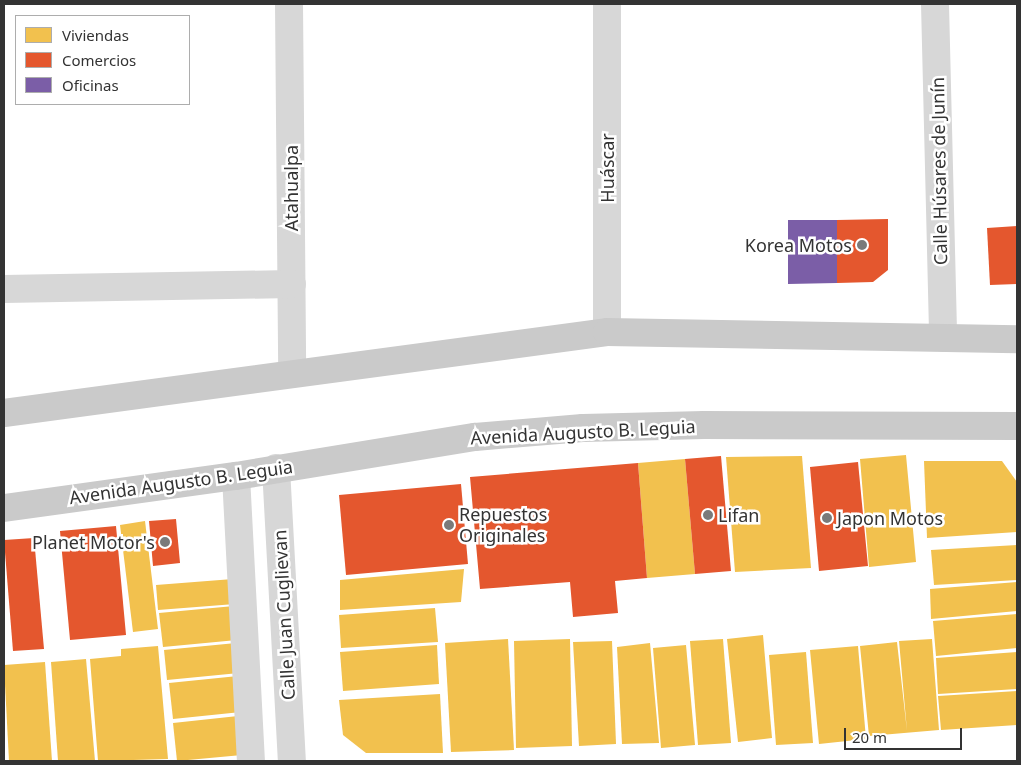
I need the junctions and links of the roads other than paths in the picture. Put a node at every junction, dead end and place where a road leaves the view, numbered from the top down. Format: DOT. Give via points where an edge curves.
graph roads {
  1 [pos="289,4"];
  2 [pos="607,4"];
  3 [pos="935,4"];
  4 [pos="292,284"];
  5 [pos="4,289"];
  6 [pos="607,332"];
  7 [pos="943,338"];
  8 [pos="1017,339"];
  9 [pos="292,372"];
  10 [pos="4,412"];
  11 [pos="1017,426"];
  12 [pos="276,468"];
  13 [pos="236,476"];
  14 [pos="4,508"];
  15 [pos="250,761"];
  16 [pos="292,761"];
  1 -- 4 [label="street, Atahualpa"];
  2 -- 6 [label="street, Huáscar"];
  3 -- 7 [label="street, Calle Húsares de Junín"];
  4 -- 5 [label="street"];
  4 -- 9 [label="street, Atahualpa"];
  6 -- 7 [label="main road"];
  6 -- 9 [label="main road"];
  7 -- 8 [label="main road"];
  9 -- 10 [label="main road"];
  11 -- 12 [label="main road, Avenida Augusto B. Leguia" via="583,428 475,437"];
  12 -- 13 [label="main road, Avenida Augusto B. Leguia"];
  12 -- 16 [label="street, Calle Juan Cuglievan"];
  13 -- 14 [label="main road, Avenida Augusto B. Leguia"];
  13 -- 15 [label="street"];
}
